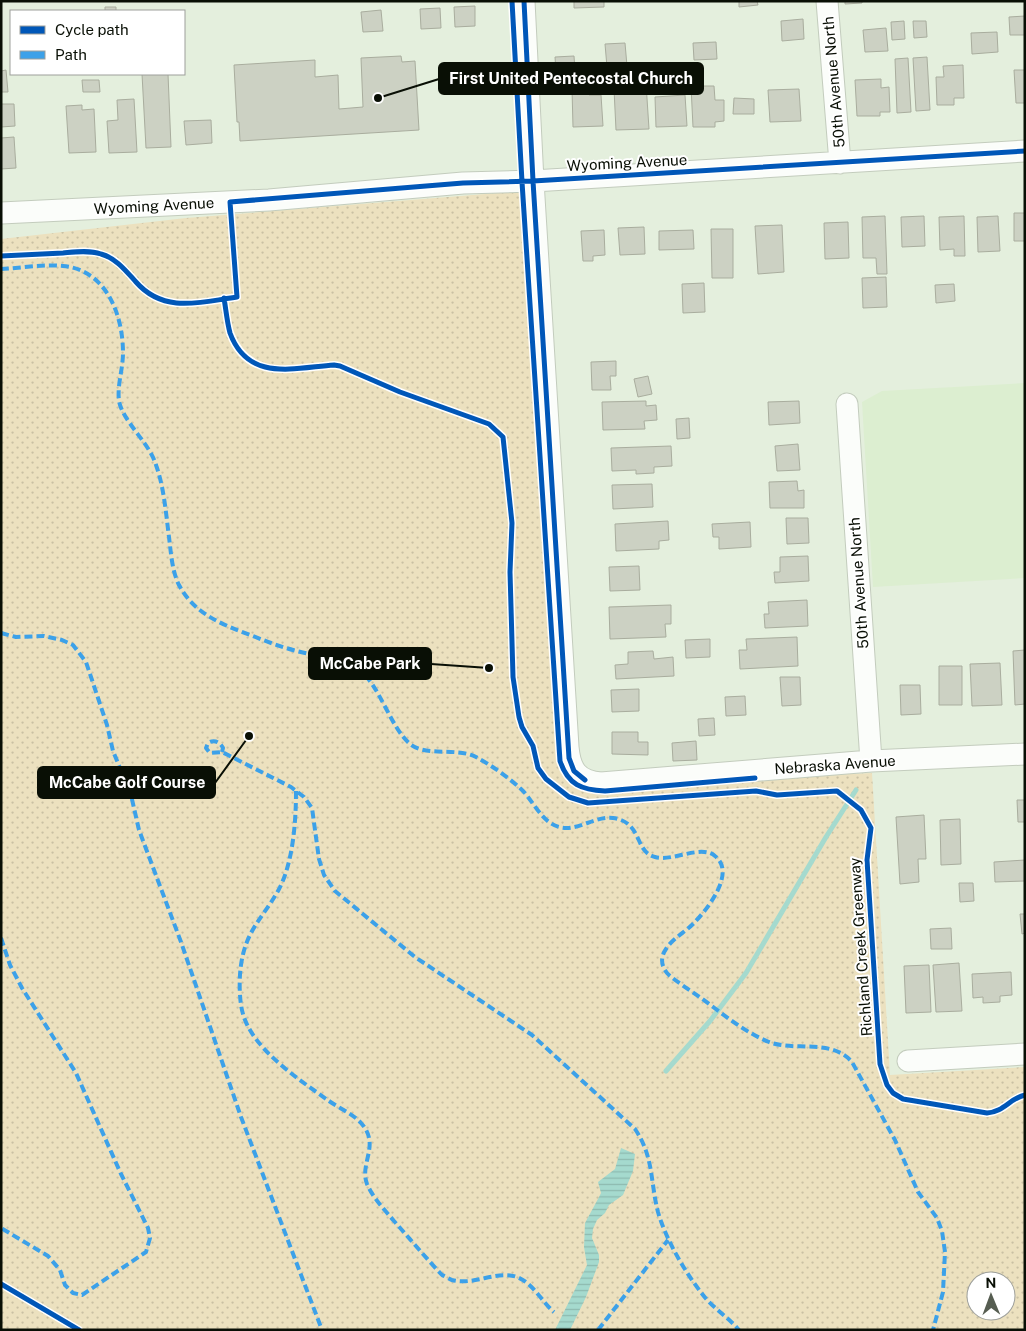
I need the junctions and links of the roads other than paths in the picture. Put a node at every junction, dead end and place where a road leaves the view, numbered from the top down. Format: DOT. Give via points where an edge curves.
graph roads {
  1 [pos="524,1"];
  2 [pos="827,1"];
  3 [pos="1025,151"];
  4 [pos="840,163"];
  5 [pos="533,181"];
  6 [pos="1,213"];
  7 [pos="847,404"];
  8 [pos="1025,754"];
  9 [pos="872,761"];
  10 [pos="1025,1054"];
  11 [pos="908,1062"];
  1 -- 5 [label="street"];
  2 -- 4 [label="street, 50th Avenue North"];
  3 -- 4 [label="street, Wyoming Avenue"];
  4 -- 5 [label="street, Wyoming Avenue"];
  5 -- 6 [label="street, Wyoming Avenue" via="463,183 269,200"];
  5 -- 9 [label="street, Nebraska Avenue" via="569,758 574,771 585,780 601,783"];
  7 -- 9 [label="street, 50th Avenue North"];
  8 -- 9 [label="street, Nebraska Avenue"];
  10 -- 11 [label="street"];
}
